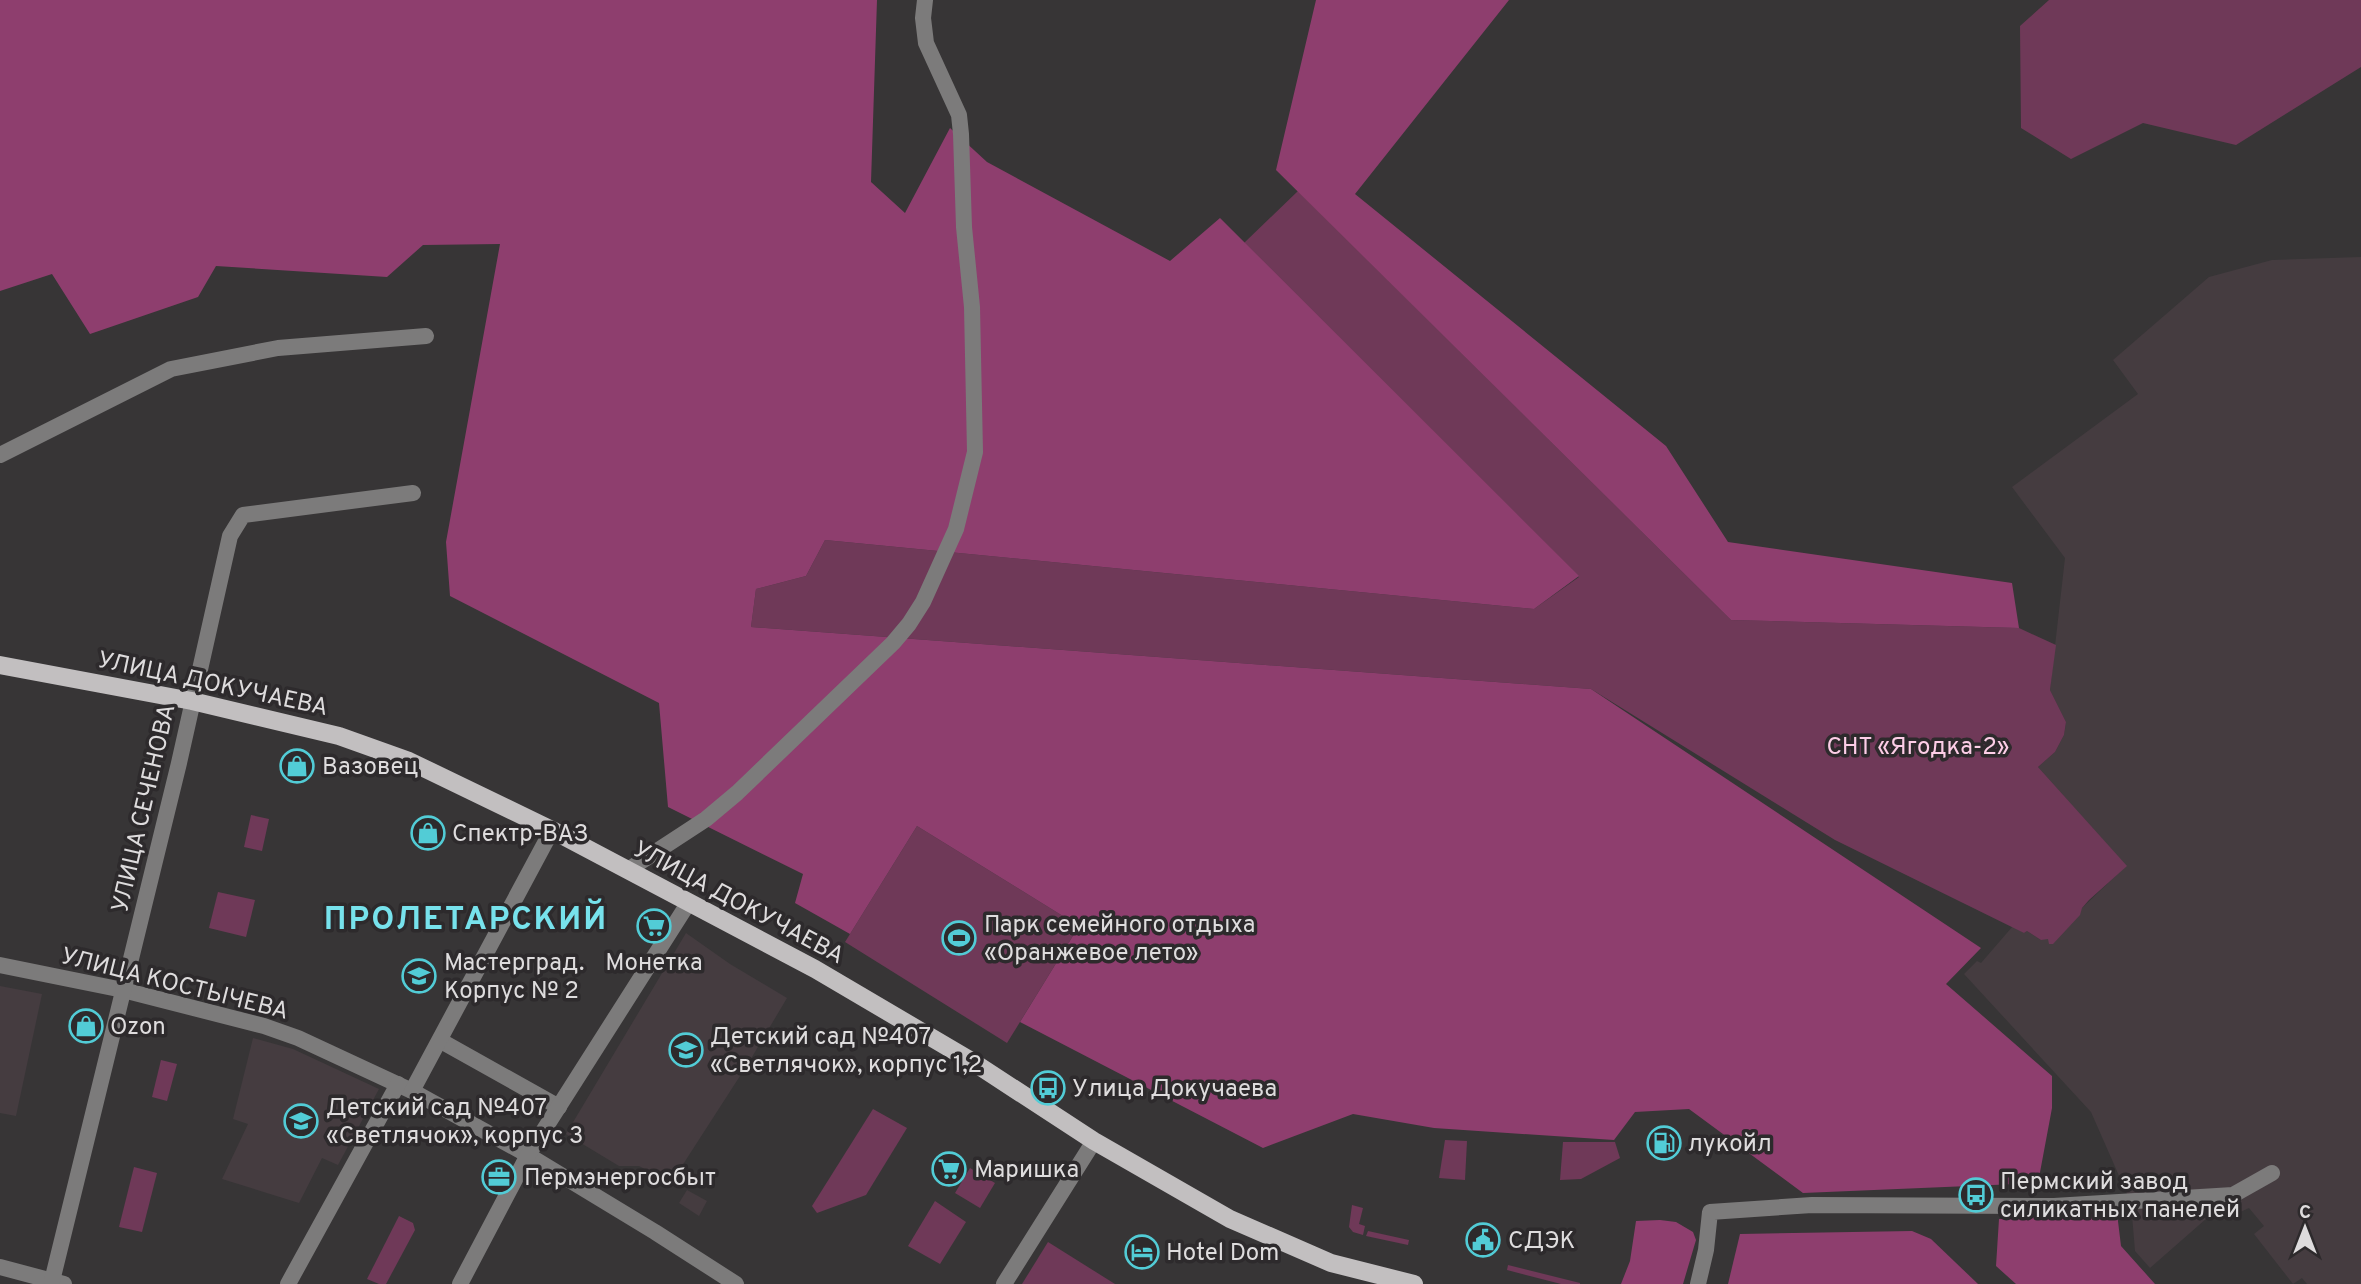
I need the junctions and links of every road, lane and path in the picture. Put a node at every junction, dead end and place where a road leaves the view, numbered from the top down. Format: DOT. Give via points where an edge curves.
graph roads {
  1 [pos="925,0"];
  2 [pos="426,336"];
  3 [pos="0,455"];
  4 [pos="413,493"];
  5 [pos="0,665"];
  6 [pos="192,701"];
  7 [pos="552,830"];
  8 [pos="628,870"];
  9 [pos="689,902"];
  10 [pos="0,965"];
  11 [pos="123,990"];
  12 [pos="441,1041"];
  13 [pos="405,1088"];
  14 [pos="559,1107"];
  15 [pos="1094,1141"];
  16 [pos="528,1155"];
  17 [pos="2272,1174"];
  18 [pos="0,1267"];
  19 [pos="58,1282"];
  20 [pos="288,1284"];
  21 [pos="460,1284"];
  22 [pos="736,1284"];
  23 [pos="1004,1284"];
  24 [pos="1414,1284"];
  25 [pos="1698,1284"];
  1 -- 8 [label="street" via="926,43 960,125 972,307 975,452 956,529 923,602 893,643 737,793"];
  2 -- 3 [label="street" via="278,348 171,369"];
  4 -- 6 [label="street, УЛИЦА СЕЧЕНОВА" via="243,515 230,536"];
  5 -- 6 [label="main road, УЛИЦА ДОКУЧАЕВА"];
  6 -- 7 [label="main road, УЛИЦА ДОКУЧАЕВА" via="374,747"];
  6 -- 11 [label="street, УЛИЦА СЕЧЕНОВА"];
  7 -- 8 [label="main road, УЛИЦА ДОКУЧАЕВА"];
  7 -- 12 [label="street"];
  8 -- 9 [label="main road, УЛИЦА ДОКУЧАЕВА"];
  9 -- 14 [label="street"];
  9 -- 15 [label="main road, УЛИЦА ДОКУЧАЕВА" via="868,999"];
  10 -- 11 [label="street, УЛИЦА КОСТЫЧЕВА"];
  11 -- 13 [label="street, УЛИЦА КОСТЫЧЕВА" via="275,1029"];
  11 -- 19 [label="street, УЛИЦА СЕЧЕНОВА"];
  12 -- 13 [label="street"];
  12 -- 14 [label="street"];
  13 -- 16 [label="street, УЛИЦА КОСТЫЧЕВА"];
  13 -- 20 [label="street"];
  14 -- 16 [label="street"];
  15 -- 23 [label="street"];
  15 -- 24 [label="main road, УЛИЦА ДОКУЧАЕВА" via="1230,1219 1331,1263"];
  16 -- 21 [label="street"];
  16 -- 22 [label="street, УЛИЦА КОСТЫЧЕВА"];
  17 -- 25 [label="street" via="2233,1195 2054,1206 1812,1205 1710,1212"];
  18 -- 19 [label="street"];
}
